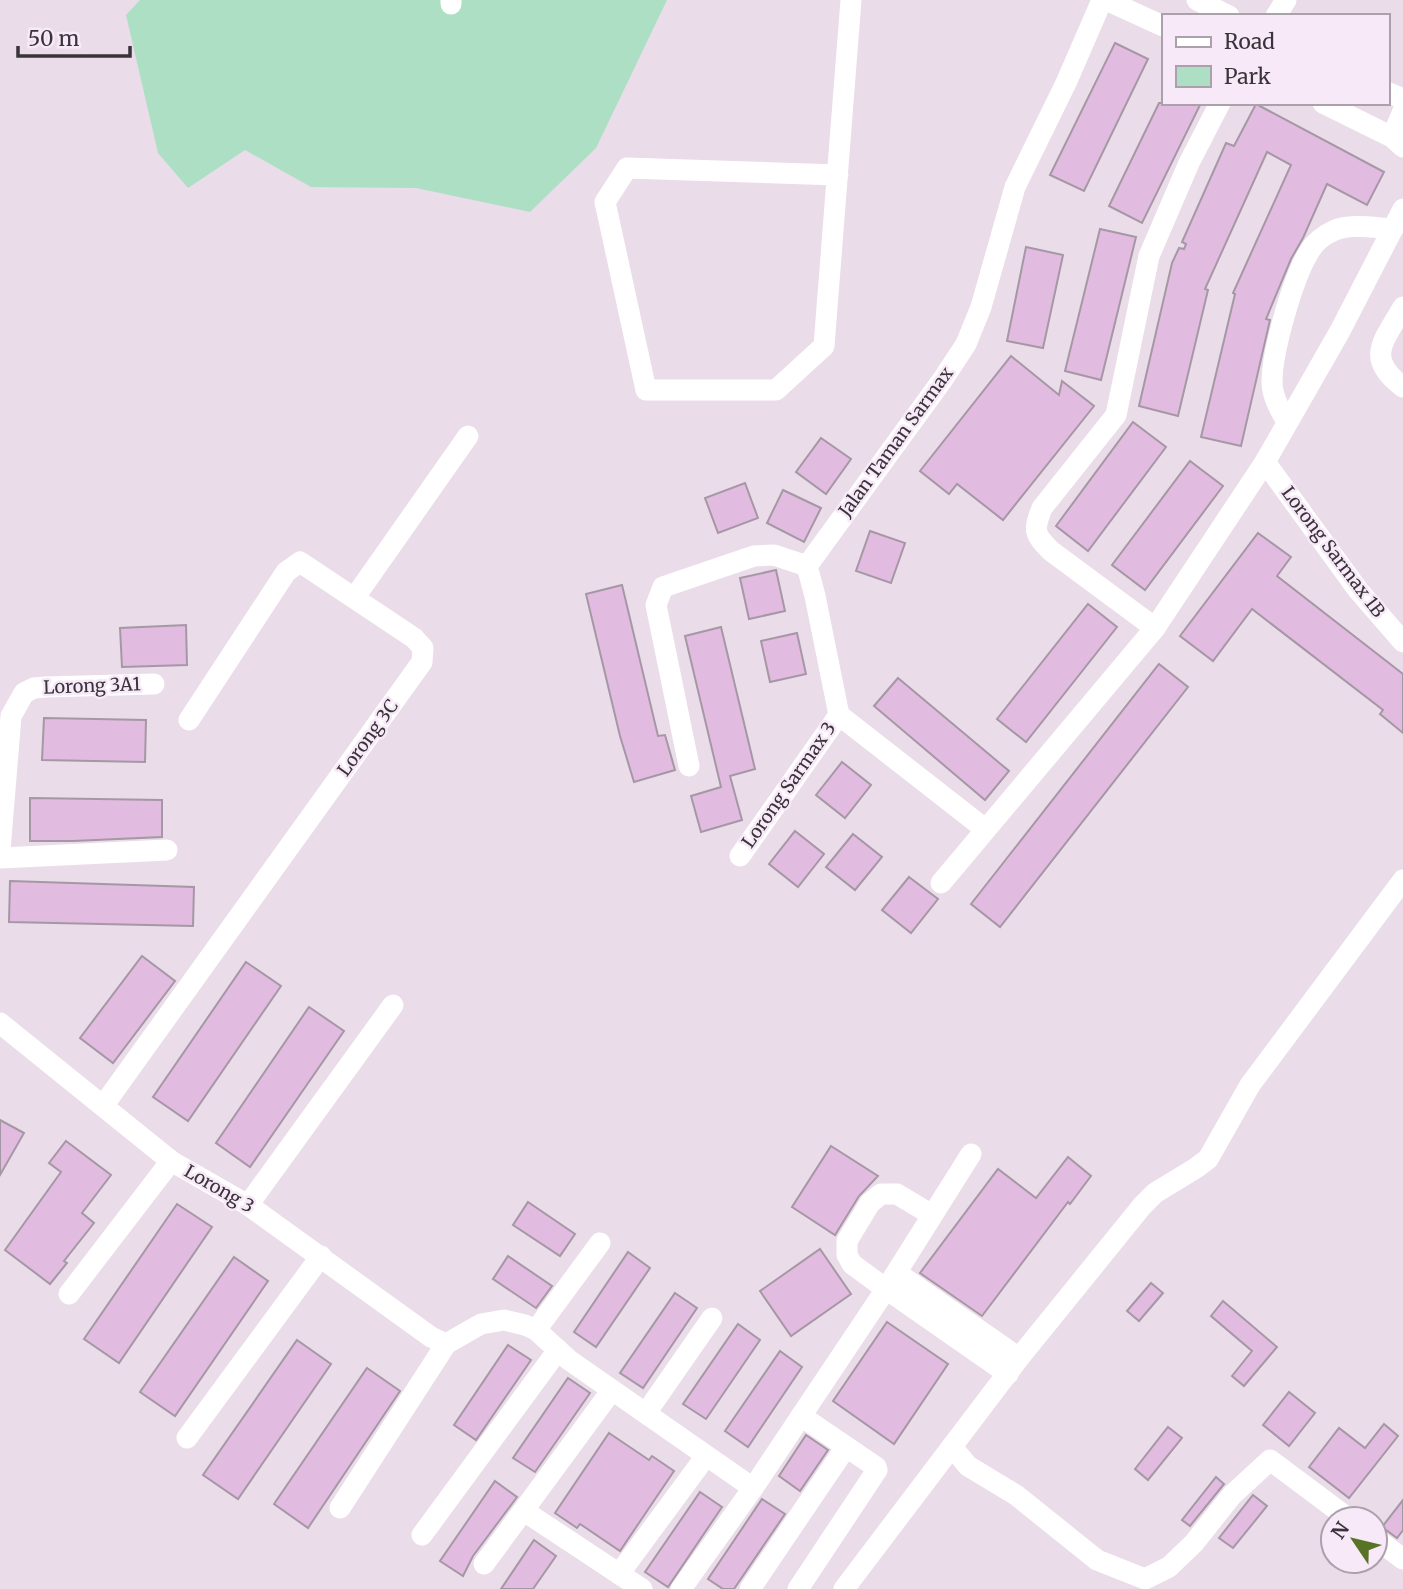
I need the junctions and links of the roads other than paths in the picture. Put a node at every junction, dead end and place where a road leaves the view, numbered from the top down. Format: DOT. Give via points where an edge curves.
graph roads {
  1 [pos="851,0"];
  2 [pos="1104,0"];
  3 [pos="1197,0"];
  4 [pos="1225,14"];
  5 [pos="1162,26"];
  6 [pos="1219,105"];
  7 [pos="1327,105"];
  8 [pos="1403,111"];
  9 [pos="1397,142"];
  10 [pos="838,175"];
  11 [pos="1403,209"];
  12 [pos="1393,229"];
  13 [pos="1403,307"];
  14 [pos="1403,387"];
  15 [pos="1287,422"];
  16 [pos="468,436"];
  17 [pos="1265,462"];
  18 [pos="807,566"];
  19 [pos="355,597"];
  20 [pos="1155,628"];
  21 [pos="1403,642"];
  22 [pos="154,684"];
  23 [pos="839,715"];
  24 [pos="189,720"];
  25 [pos="690,766"];
  26 [pos="985,829"];
  27 [pos="0,850"];
  28 [pos="167,850"];
  29 [pos="740,856"];
  30 [pos="0,858"];
  31 [pos="1403,880"];
  32 [pos="942,883"];
  33 [pos="393,1005"];
  34 [pos="0,1023"];
  35 [pos="103,1106"];
  36 [pos="971,1154"];
  37 [pos="171,1161"];
  38 [pos="248,1205"];
  39 [pos="932,1215"];
  40 [pos="600,1243"];
  41 [pos="321,1256"];
  42 [pos="891,1281"];
  43 [pos="69,1294"];
  44 [pos="712,1318"];
  45 [pos="536,1330"];
  46 [pos="446,1344"];
  47 [pos="558,1350"];
  48 [pos="1014,1366"];
  49 [pos="612,1390"];
  50 [pos="646,1413"];
  51 [pos="801,1416"];
  52 [pos="187,1438"];
  53 [pos="846,1447"];
  54 [pos="952,1447"];
  55 [pos="706,1456"];
  56 [pos="753,1488"];
  57 [pos="1330,1505"];
  58 [pos="340,1508"];
  59 [pos="524,1511"];
  60 [pos="422,1535"];
  61 [pos="484,1564"];
  62 [pos="619,1574"];
  63 [pos="642,1589"];
  64 [pos="681,1589"];
  65 [pos="750,1589"];
  66 [pos="798,1589"];
  67 [pos="844,1589"];
  1 -- 10 [label="street"];
  2 -- 5 [label="street"];
  2 -- 18 [label="street, Jalan Taman Sarmax" via="1015,187 981,307 965,344"];
  3 -- 4 [label="street"];
  6 -- 20 [label="street" via="1149,256 1116,415 1042,508 1036,525 1037,538 1051,551"];
  7 -- 9 [label="street"];
  8 -- 9 [label="street"];
  10 -- 10 [label="street" via="824,345 776,390 646,390 605,202 627,168"];
  11 -- 12 [label="street"];
  12 -- 15 [label="street"];
  12 -- 15 [label="street" via="1335,229 1309,252 1286,306 1274,364 1272,384"];
  13 -- 14 [label="street" via="1381,346 1387,375"];
  15 -- 17 [label="street"];
  16 -- 19 [label="street"];
  17 -- 20 [label="street"];
  17 -- 21 [label="street, Lorong Sarmax 1B"];
  18 -- 23 [label="street"];
  18 -- 25 [label="street" via="774,555 754,556 663,587 656,605"];
  19 -- 24 [label="street, Lorong 3C" via="304,563 286,572"];
  19 -- 35 [label="street, Lorong 3C" via="414,638 423,648 422,662"];
  20 -- 26 [label="street"];
  22 -- 27 [label="street, Lorong 3A1" via="46,687 24,693 11,716"];
  23 -- 26 [label="street"];
  23 -- 29 [label="street, Lorong Sarmax 3"];
  26 -- 32 [label="street"];
  28 -- 30 [label="street"];
  31 -- 48 [label="street" via="1250,1085 1208,1158 1142,1206"];
  33 -- 38 [label="street"];
  34 -- 35 [label="street, Lorong 3"];
  35 -- 37 [label="street, Lorong 3"];
  36 -- 39 [label="street"];
  37 -- 38 [label="street, Lorong 3"];
  37 -- 43 [label="street"];
  38 -- 41 [label="street, Lorong 3"];
  39 -- 42 [label="street"];
  39 -- 42 [label="street" via="897,1194 881,1194 870,1203 847,1241 846,1255 852,1264"];
  40 -- 45 [label="street"];
  41 -- 46 [label="street, Lorong 3"];
  41 -- 52 [label="street"];
  42 -- 48 [label="street"];
  42 -- 51 [label="street"];
  44 -- 50 [label="street"];
  45 -- 46 [label="street" via="504,1320 481,1324"];
  45 -- 47 [label="street"];
  46 -- 58 [label="street"];
  47 -- 49 [label="street"];
  47 -- 60 [label="street"];
  48 -- 54 [label="street"];
  49 -- 50 [label="street"];
  49 -- 59 [label="street"];
  50 -- 55 [label="street"];
  51 -- 53 [label="street"];
  51 -- 56 [label="street"];
  53 -- 65 [label="street"];
  53 -- 66 [label="street" via="876,1467 876,1474"];
  54 -- 57 [label="street" via="968,1466 1016,1495 1097,1560 1145,1579 1169,1567 1194,1544 1232,1495 1270,1460"];
  54 -- 67 [label="street"];
  55 -- 56 [label="street"];
  55 -- 62 [label="street"];
  56 -- 64 [label="street"];
  59 -- 61 [label="street"];
  59 -- 62 [label="street"];
  62 -- 63 [label="street"];
}
